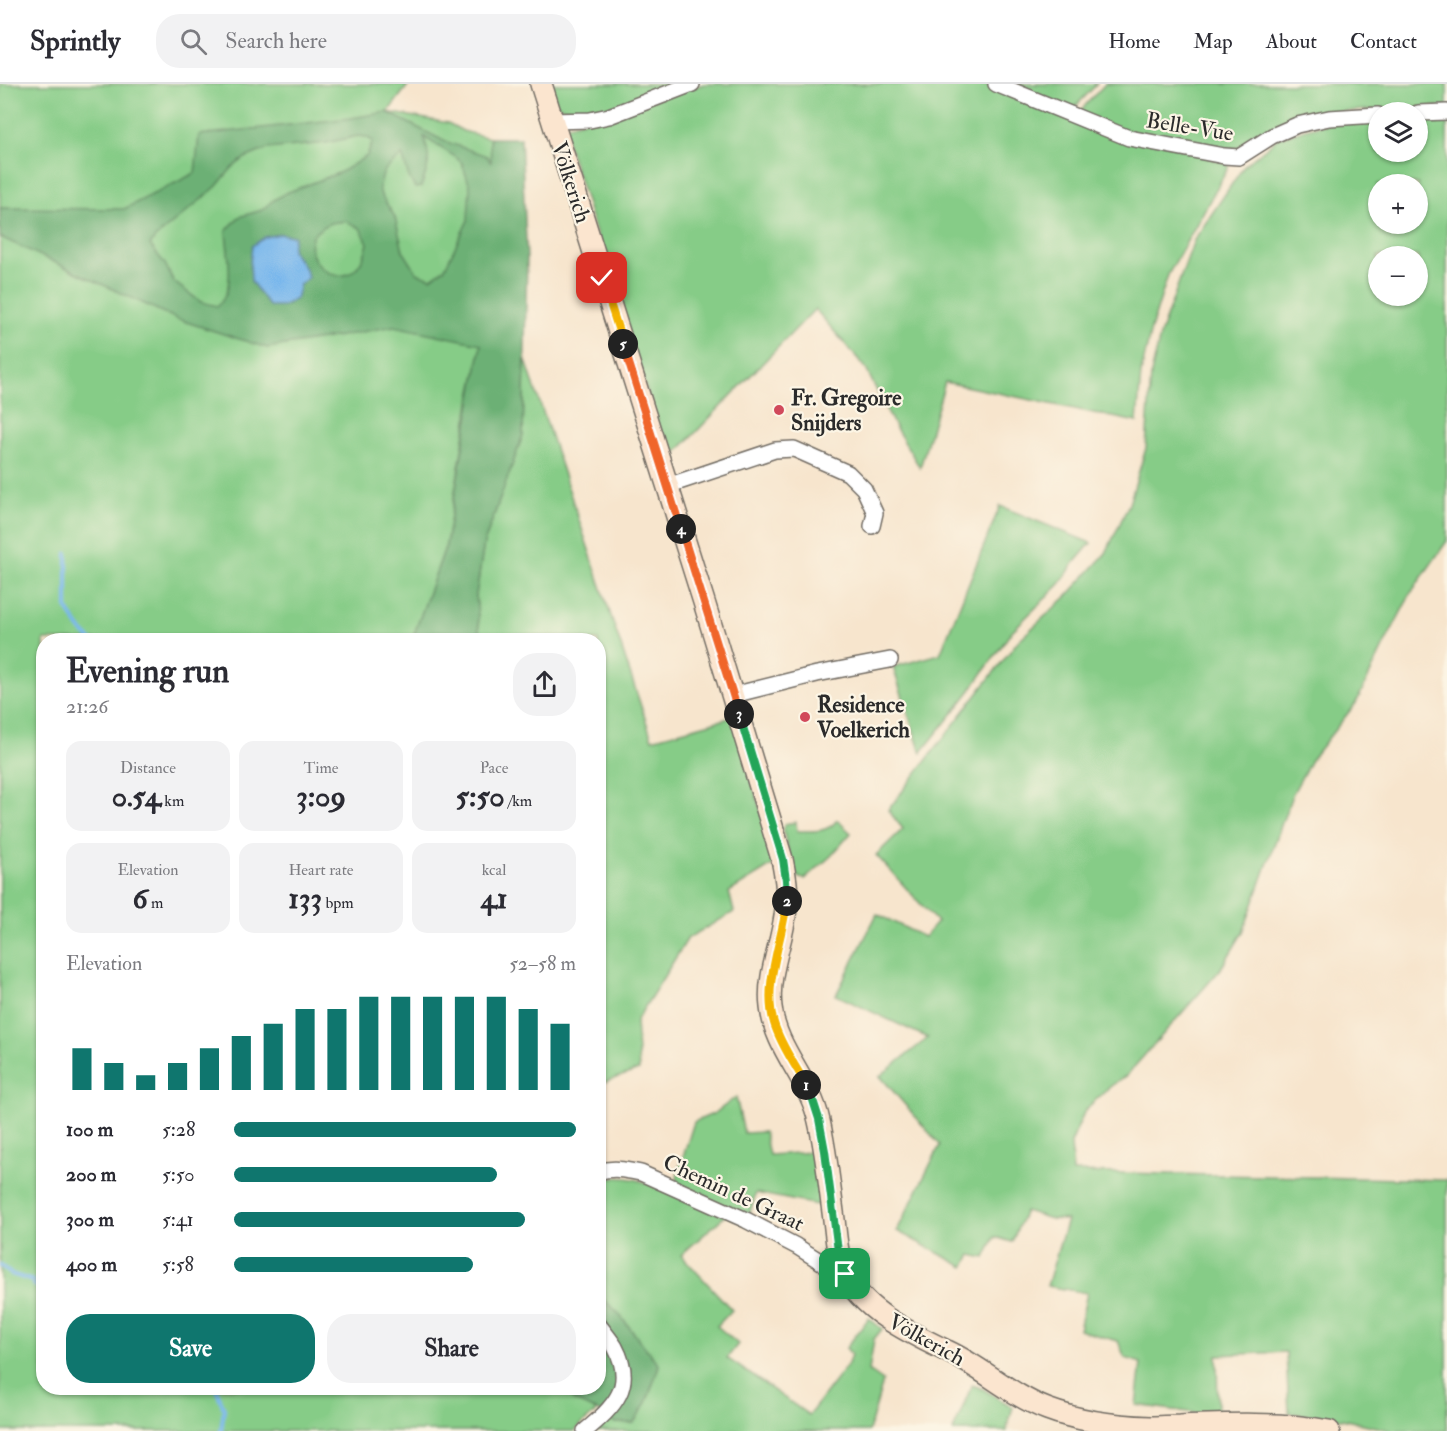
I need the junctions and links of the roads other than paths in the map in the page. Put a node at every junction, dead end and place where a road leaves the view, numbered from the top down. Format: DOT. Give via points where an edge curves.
graph roads {
  1 [pos="541,84"];
  2 [pos="692,84"];
  3 [pos="996,84"];
  4 [pos="1447,112"];
  5 [pos="1428,113"];
  6 [pos="1368,116"];
  7 [pos="552,120"];
  8 [pos="667,486"];
  9 [pos="872,526"];
  10 [pos="890,660"];
  11 [pos="733,695"];
  12 [pos="606,1170"];
  13 [pos="845,1274"];
  14 [pos="606,1335"];
  15 [pos="585,1431"];
  16 [pos="1329,1431"];
  1 -- 7 [label="main road, Völkerich"];
  2 -- 7 [label="street" via="609,116"];
  3 -- 6 [label="street, Belle-Vue" via="1129,138 1224,156 1239,157 1298,125"];
  4 -- 5 [label="street"];
  7 -- 8 [label="main road, Völkerich"];
  8 -- 9 [label="street" via="775,450 794,449 848,473 864,489 875,513"];
  8 -- 11 [label="main road, Völkerich"];
  10 -- 11 [label="street"];
  11 -- 13 [label="main road, Völkerich" via="786,880 788,898 770,1004 773,1021 812,1097 819,1119 838,1251"];
  12 -- 13 [label="street, Chemin de Graat" via="641,1173 746,1220"];
  13 -- 16 [label="main road, Völkerich" via="869,1304 893,1323 971,1364 1024,1400 1048,1409 1125,1425 1259,1425"];
  14 -- 15 [label="street" via="622,1365 622,1388 604,1414"];
}
